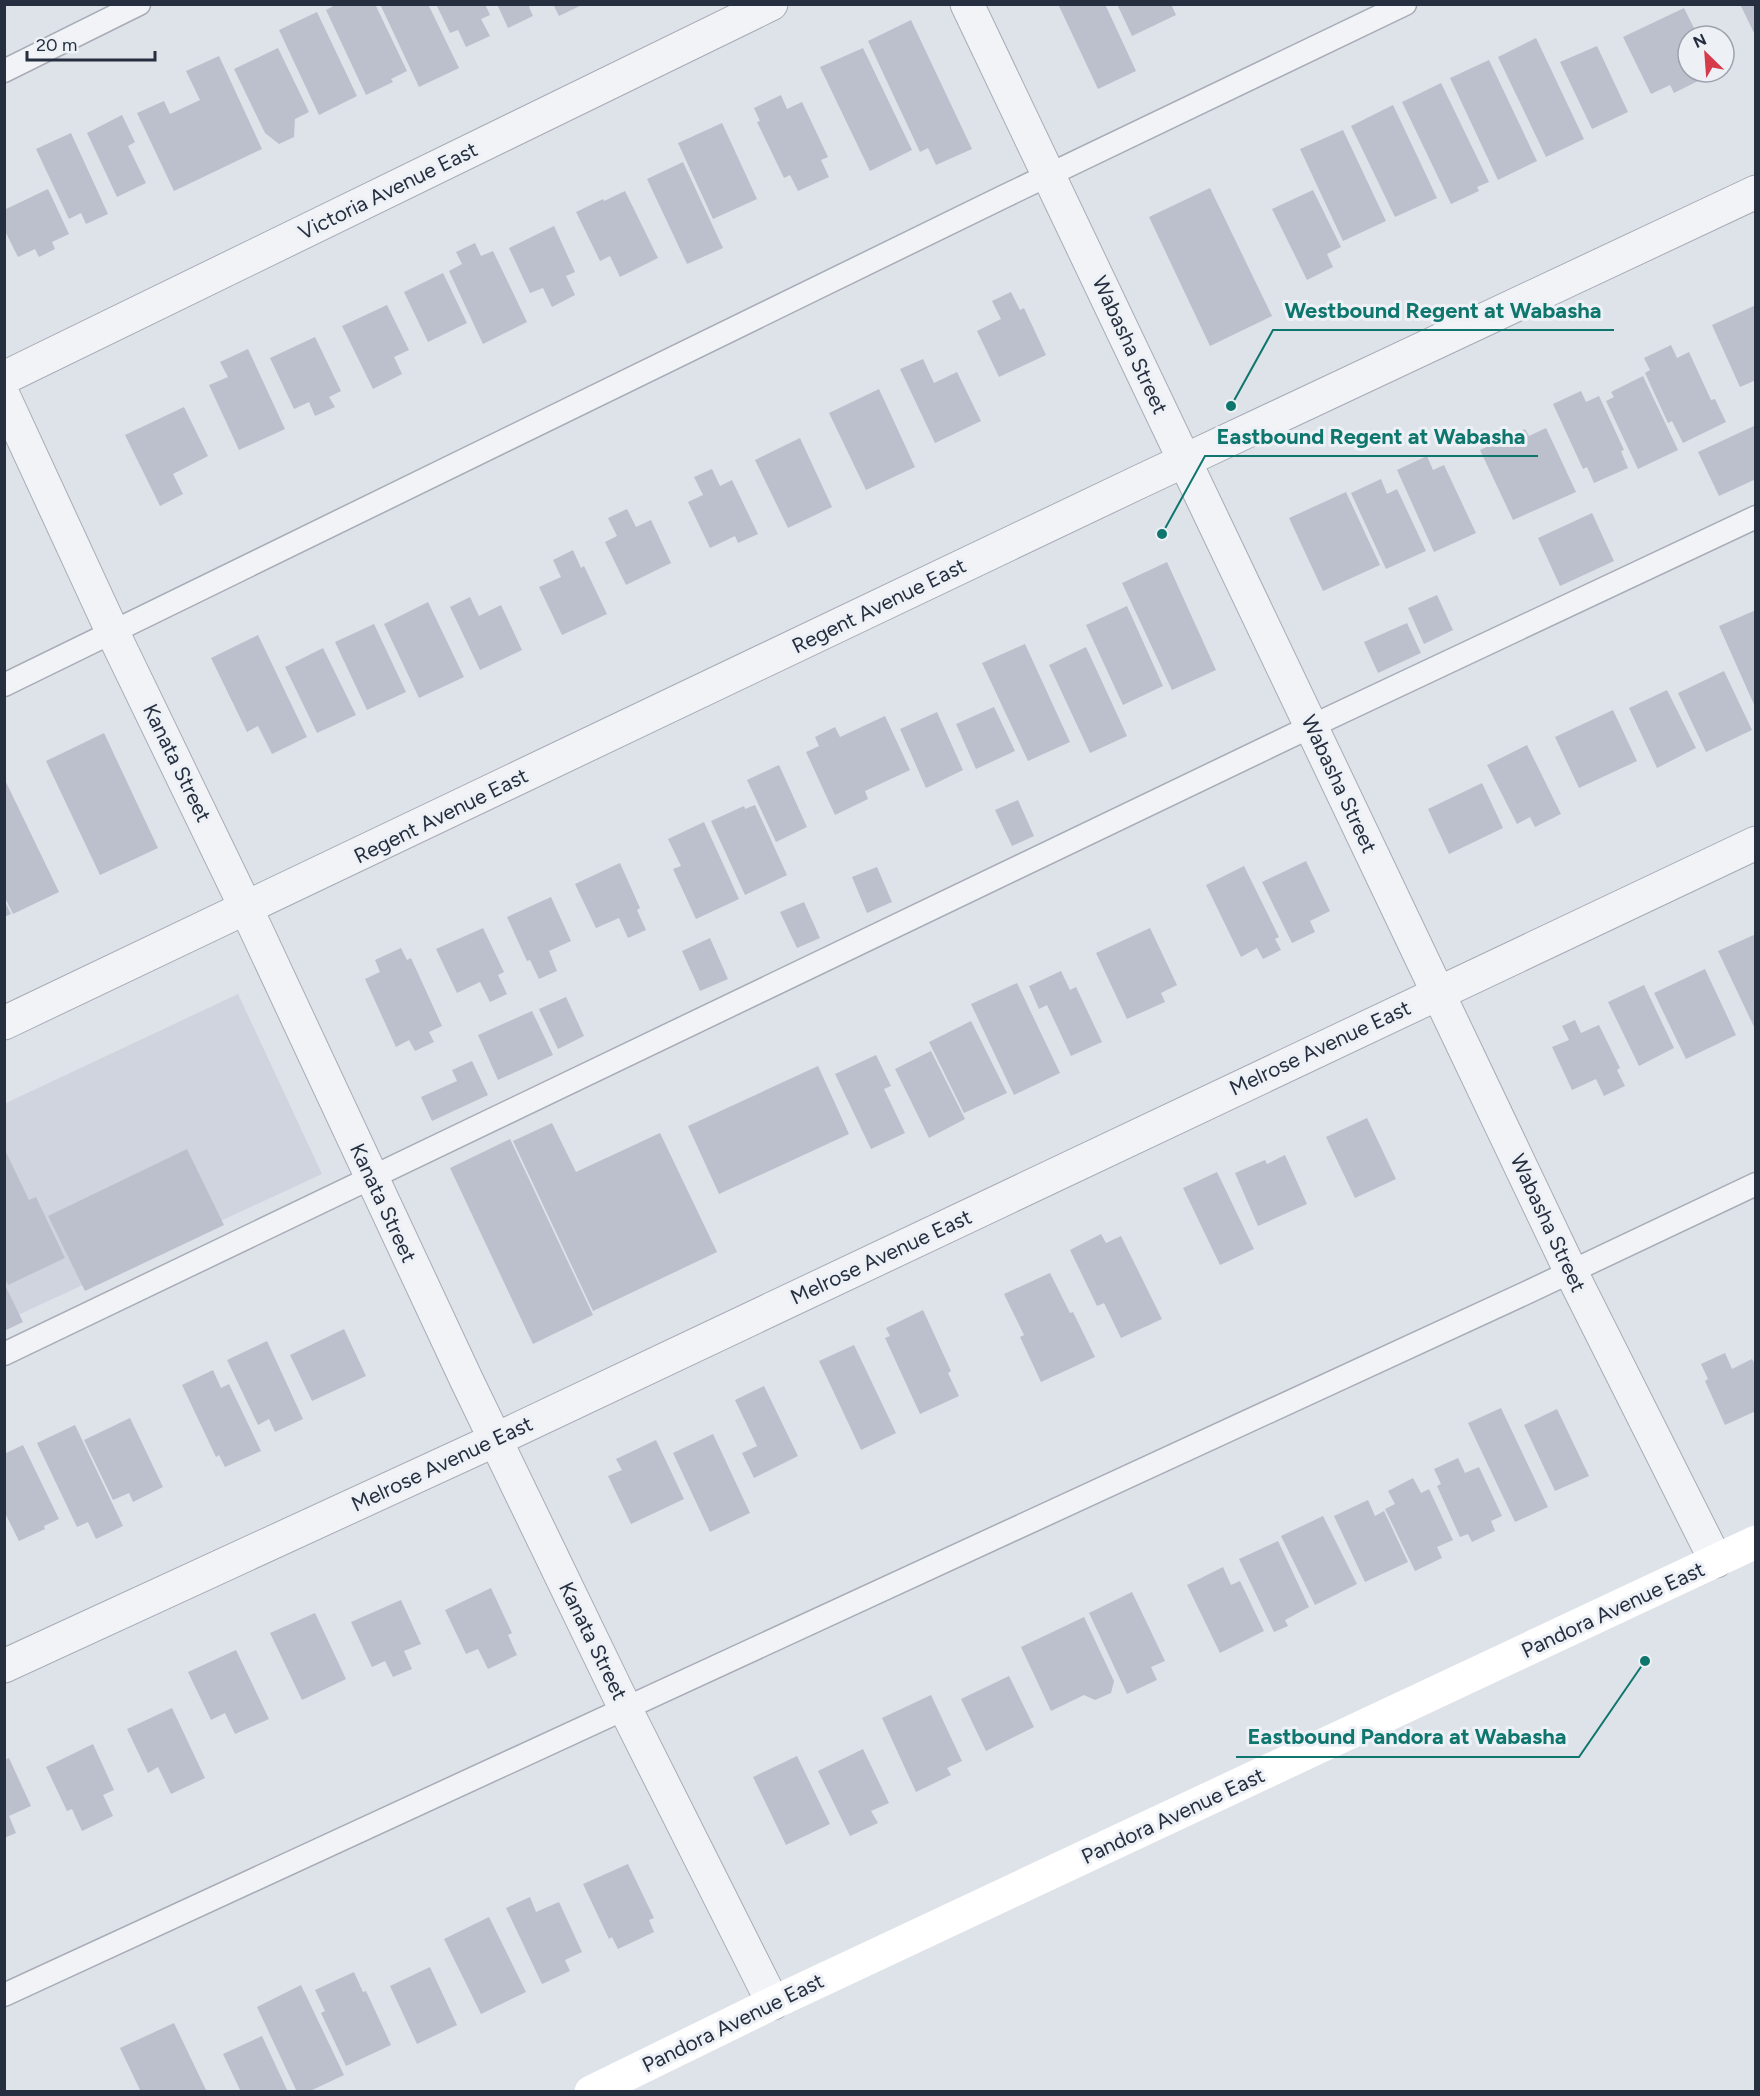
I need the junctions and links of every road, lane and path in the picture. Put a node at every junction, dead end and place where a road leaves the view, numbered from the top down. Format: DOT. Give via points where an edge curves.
graph roads {
  1 [pos="139,4"];
  2 [pos="771,4"];
  3 [pos="968,4"];
  4 [pos="1405,4"];
  5 [pos="4,71"];
  6 [pos="1049,175"];
  7 [pos="1755,192"];
  8 [pos="4,378"];
  9 [pos="4,397"];
  10 [pos="1185,461"];
  11 [pos="1755,517"];
  12 [pos="113,633"];
  13 [pos="4,685"];
  14 [pos="1312,726"];
  15 [pos="1755,843"];
  16 [pos="246,908"];
  17 [pos="1438,992"];
  18 [pos="4,1023"];
  19 [pos="371,1178"];
  20 [pos="1755,1184"];
  21 [pos="1571,1272"];
  22 [pos="4,1354"];
  23 [pos="495,1440"];
  24 [pos="1755,1542"];
  25 [pos="1716,1561"];
  26 [pos="4,1666"];
  27 [pos="625,1708"];
  28 [pos="4,1995"];
  29 [pos="773,2003"];
  30 [pos="591,2091"];
  1 -- 5 [label="lane"];
  2 -- 8 [label="street, Victoria Avenue East"];
  3 -- 6 [label="street, Wabasha Street"];
  4 -- 6 [label="lane"];
  6 -- 10 [label="street, Wabasha Street"];
  6 -- 12 [label="lane"];
  7 -- 10 [label="street, Regent Avenue East"];
  9 -- 12 [label="street, Kanata Street"];
  10 -- 14 [label="street, Wabasha Street"];
  10 -- 16 [label="street, Regent Avenue East"];
  11 -- 14 [label="lane"];
  12 -- 13 [label="lane"];
  12 -- 16 [label="street, Kanata Street"];
  14 -- 17 [label="street, Wabasha Street"];
  14 -- 19 [label="lane"];
  15 -- 17 [label="street, Melrose Avenue East"];
  16 -- 18 [label="street, Regent Avenue East"];
  16 -- 19 [label="street, Kanata Street"];
  17 -- 21 [label="street, Wabasha Street"];
  17 -- 23 [label="street, Melrose Avenue East"];
  19 -- 22 [label="lane"];
  19 -- 23 [label="street, Kanata Street"];
  20 -- 21 [label="lane"];
  21 -- 25 [label="street, Wabasha Street"];
  21 -- 27 [label="lane"];
  23 -- 26 [label="street, Melrose Avenue East"];
  23 -- 27 [label="street, Kanata Street"];
  24 -- 25 [label="main road, Pandora Avenue East"];
  25 -- 29 [label="main road, Pandora Avenue East"];
  27 -- 28 [label="lane"];
  27 -- 29 [label="street, Kanata Street"];
  29 -- 30 [label="main road, Pandora Avenue East"];
}
